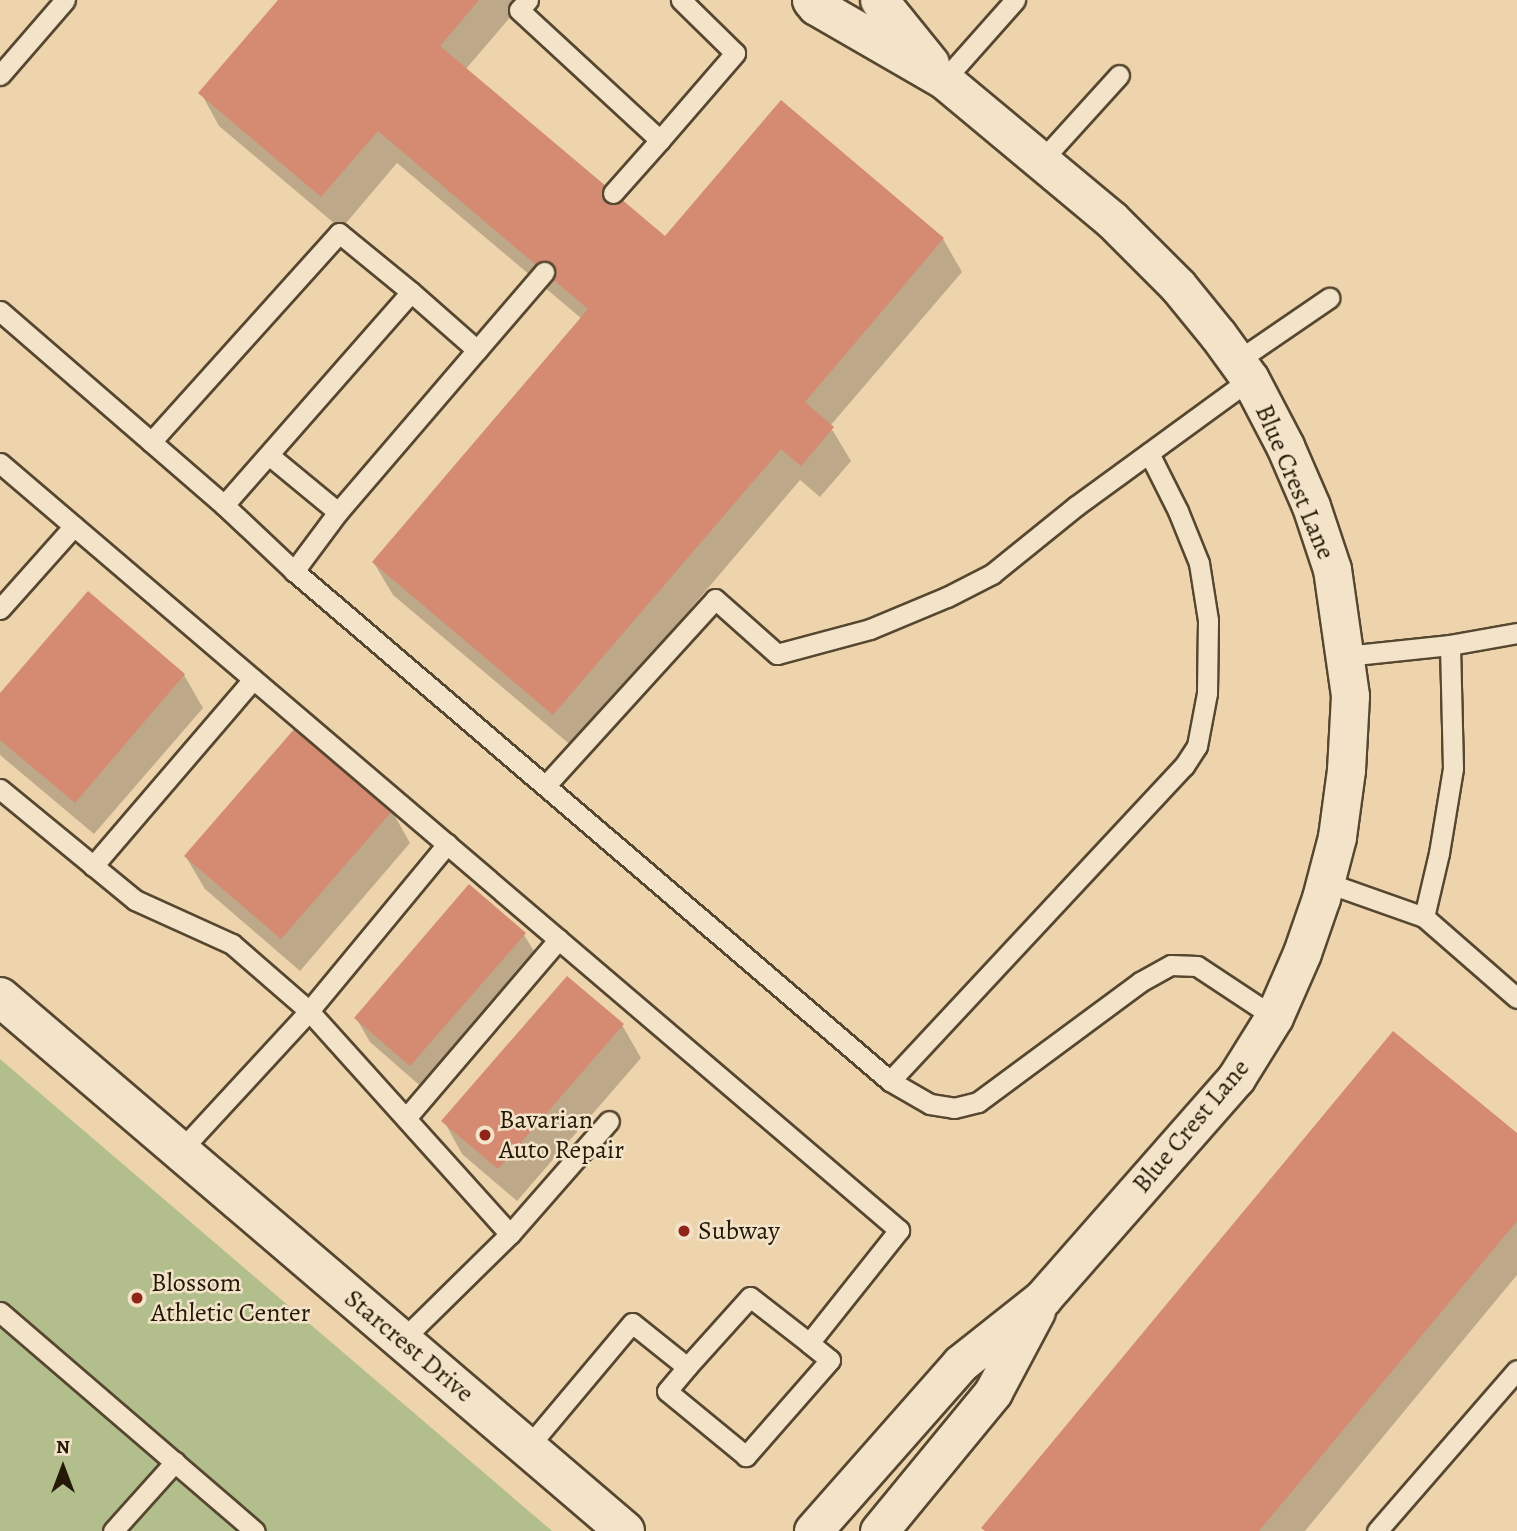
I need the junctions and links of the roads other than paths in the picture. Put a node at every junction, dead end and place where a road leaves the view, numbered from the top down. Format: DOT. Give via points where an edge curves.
graph roads {
  1 [pos="65,0"];
  2 [pos="528,0"];
  3 [pos="681,0"];
  4 [pos="811,0"];
  5 [pos="879,0"];
  6 [pos="1016,0"];
  7 [pos="0,75"];
  8 [pos="1119,75"];
  9 [pos="944,80"];
  10 [pos="660,139"];
  11 [pos="1041,161"];
  12 [pos="613,193"];
  13 [pos="544,272"];
  14 [pos="411,292"];
  15 [pos="1329,298"];
  16 [pos="0,311"];
  17 [pos="477,350"];
  18 [pos="1243,370"];
  19 [pos="151,442"];
  20 [pos="1149,453"];
  21 [pos="270,456"];
  22 [pos="0,463"];
  23 [pos="224,505"];
  24 [pos="338,512"];
  25 [pos="74,526"];
  26 [pos="293,571"];
  27 [pos="0,609"];
  28 [pos="1517,633"];
  29 [pos="1450,645"];
  30 [pos="1346,656"];
  31 [pos="253,679"];
  32 [pos="546,785"];
  33 [pos="0,789"];
  34 [pos="447,844"];
  35 [pos="93,866"];
  36 [pos="1325,882"];
  37 [pos="1424,917"];
  38 [pos="559,939"];
  39 [pos="0,997"];
  40 [pos="1517,998"];
  41 [pos="309,1011"];
  42 [pos="1274,1017"];
  43 [pos="890,1081"];
  44 [pos="406,1118"];
  45 [pos="609,1121"];
  46 [pos="180,1151"];
  47 [pos="510,1234"];
  48 [pos="1043,1298"];
  49 [pos="0,1312"];
  50 [pos="402,1340"];
  51 [pos="809,1343"];
  52 [pos="687,1367"];
  53 [pos="1517,1370"];
  54 [pos="528,1447"];
  55 [pos="175,1462"];
  56 [pos="113,1531"];
  57 [pos="255,1531"];
  58 [pos="625,1531"];
  59 [pos="813,1531"];
  60 [pos="879,1531"];
  61 [pos="1377,1531"];
  1 -- 7 [label="lane"];
  2 -- 10 [label="lane" via="519,10"];
  3 -- 10 [label="lane" via="735,53"];
  4 -- 9 [label="street, Blue Crest Lane"];
  5 -- 9 [label="street, Blue Crest Lane"];
  6 -- 9 [label="lane"];
  8 -- 11 [label="lane"];
  9 -- 11 [label="street, Blue Crest Lane"];
  10 -- 12 [label="lane"];
  11 -- 18 [label="street, Blue Crest Lane" via="1111,219 1178,286"];
  13 -- 17 [label="lane"];
  14 -- 17 [label="lane"];
  14 -- 19 [label="lane" via="339,233"];
  14 -- 21 [label="lane"];
  15 -- 18 [label="lane"];
  16 -- 19 [label="lane"];
  17 -- 24 [label="lane"];
  18 -- 20 [label="lane"];
  18 -- 30 [label="street, Blue Crest Lane" via="1285,446 1311,506 1332,569"];
  19 -- 23 [label="lane"];
  20 -- 32 [label="lane" via="992,574 870,629 777,654 715,599"];
  20 -- 43 [label="lane" via="1199,563 1208,620 1207,693 1197,746 1184,766"];
  21 -- 23 [label="lane"];
  21 -- 24 [label="lane"];
  22 -- 25 [label="lane"];
  23 -- 26 [label="lane"];
  24 -- 26 [label="lane"];
  25 -- 27 [label="lane"];
  25 -- 31 [label="lane"];
  26 -- 32 [label="lane"];
  28 -- 29 [label="lane"];
  29 -- 30 [label="lane"];
  29 -- 37 [label="lane" via="1452,768"];
  30 -- 36 [label="street, Blue Crest Lane" via="1350,696 1346,770"];
  31 -- 34 [label="lane"];
  31 -- 35 [label="lane"];
  32 -- 43 [label="lane"];
  33 -- 35 [label="lane"];
  34 -- 38 [label="lane"];
  34 -- 41 [label="lane"];
  35 -- 41 [label="lane" via="135,900 232,944"];
  36 -- 37 [label="lane"];
  36 -- 42 [label="street, Blue Crest Lane" via="1302,953"];
  37 -- 40 [label="lane"];
  38 -- 44 [label="lane"];
  38 -- 51 [label="lane" via="899,1230"];
  39 -- 46 [label="main road, Starcrest Drive"];
  41 -- 44 [label="lane"];
  41 -- 46 [label="lane"];
  42 -- 43 [label="lane" via="1197,966 1171,965 1140,982 978,1102 954,1108 930,1104"];
  42 -- 48 [label="street, Blue Crest Lane" via="1236,1078"];
  44 -- 47 [label="lane"];
  45 -- 47 [label="lane"];
  46 -- 50 [label="main road, Starcrest Drive"];
  47 -- 50 [label="lane"];
  48 -- 59 [label="street, Blue Crest Lane" via="961,1363"];
  48 -- 60 [label="street, Blue Crest Lane" via="993,1392"];
  49 -- 55 [label="lane"];
  50 -- 54 [label="main road, Starcrest Drive"];
  51 -- 52 [label="lane" via="750,1297"];
  51 -- 52 [label="lane" via="830,1360 746,1456 667,1391"];
  52 -- 54 [label="lane" via="632,1324"];
  53 -- 61 [label="lane"];
  54 -- 58 [label="main road, Starcrest Drive"];
  55 -- 56 [label="lane"];
  55 -- 57 [label="lane"];
}
